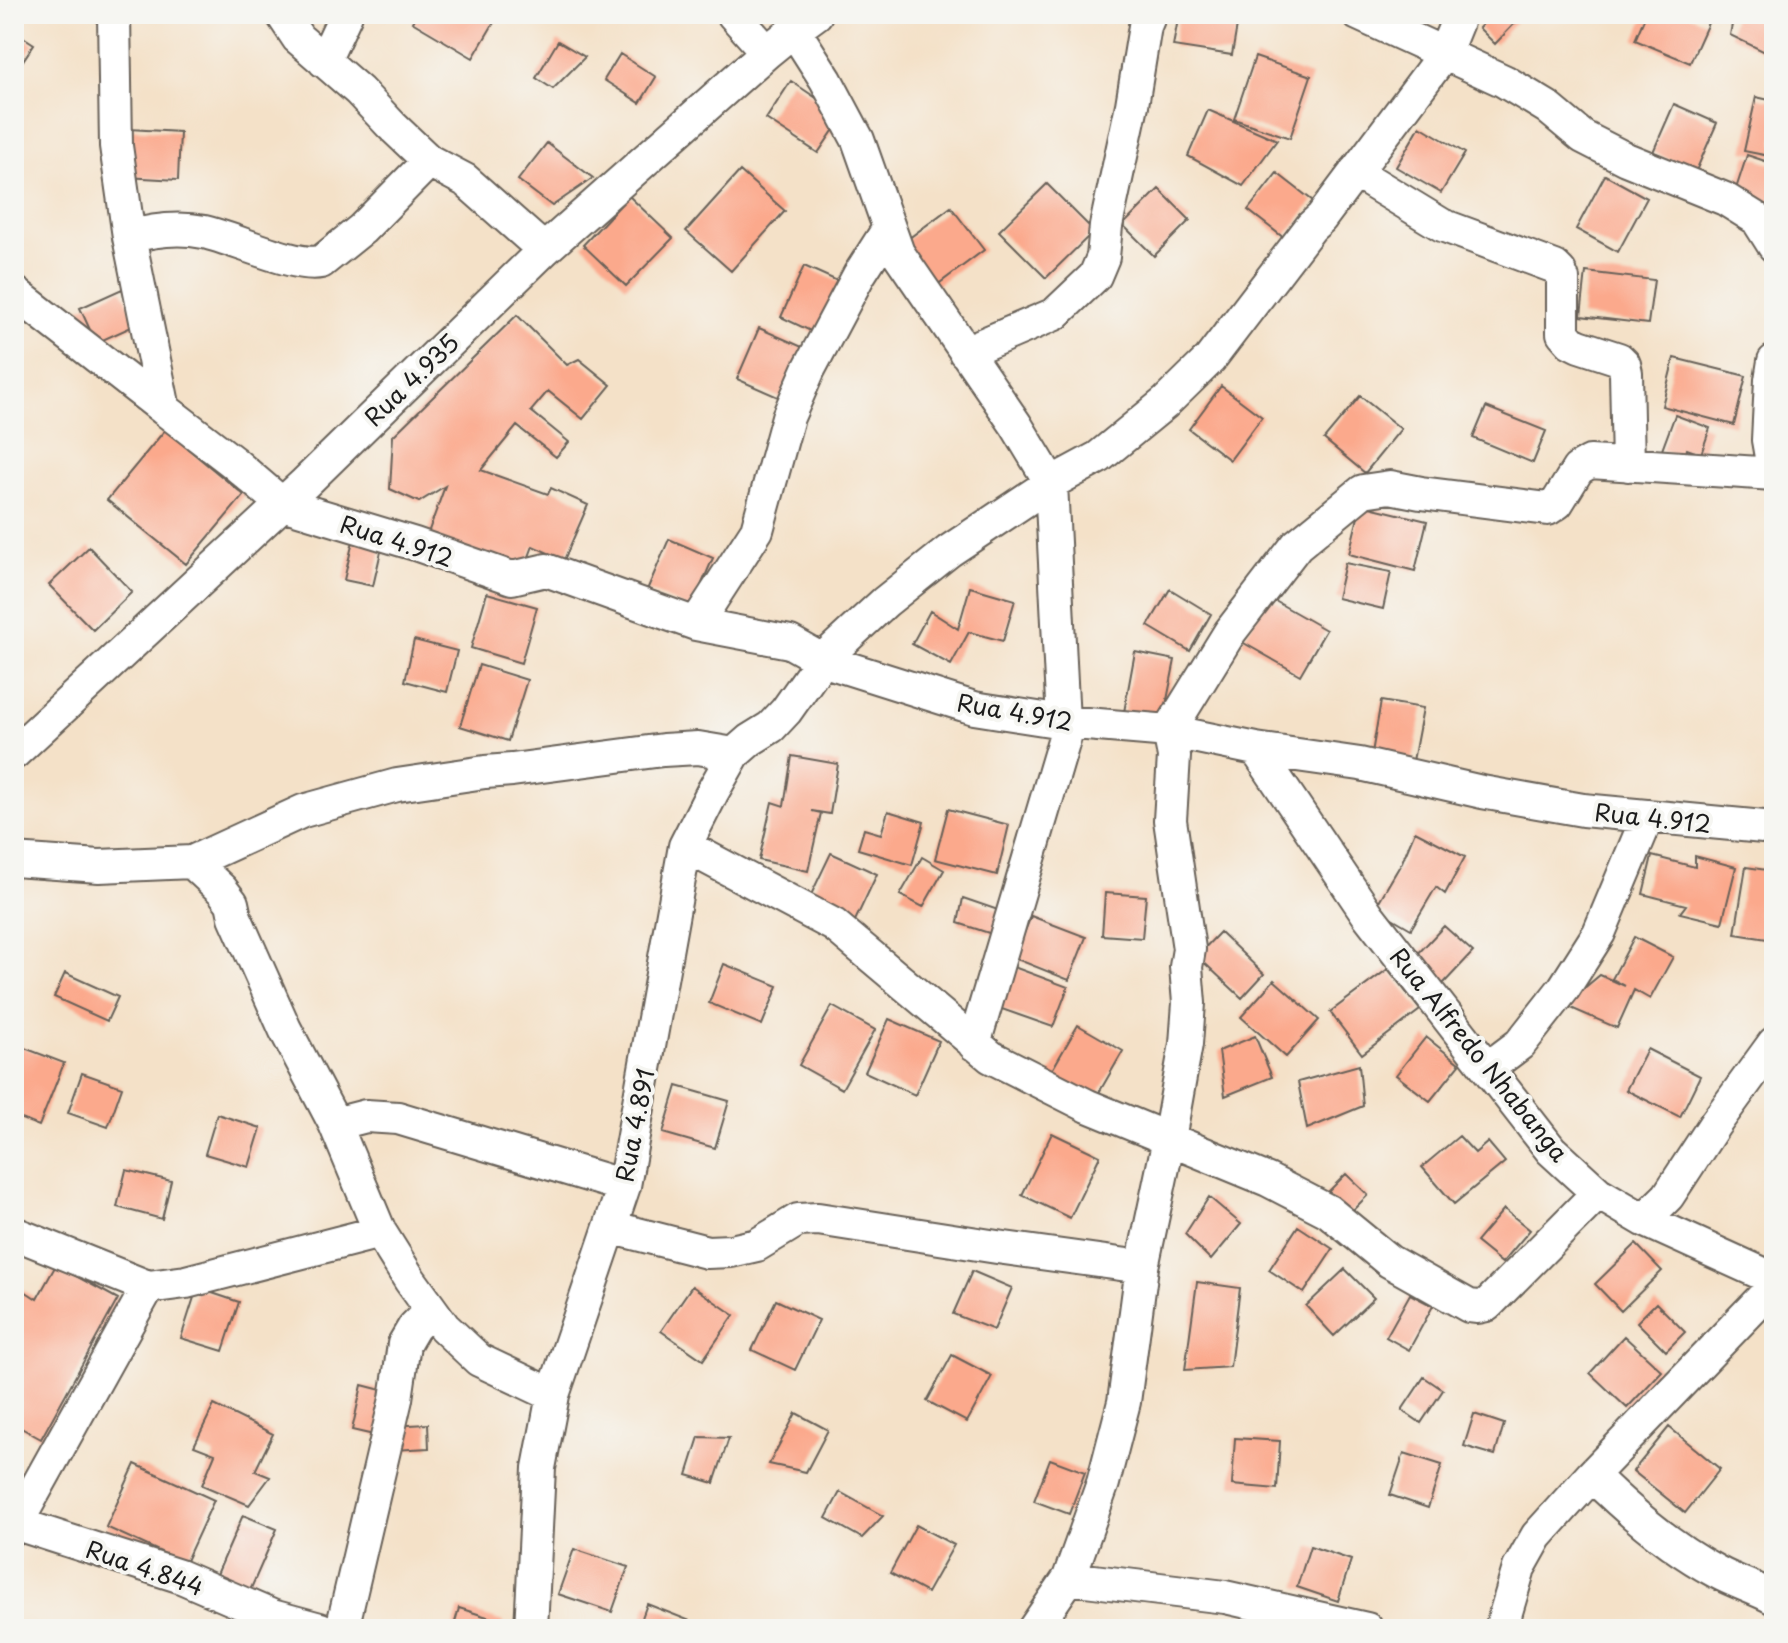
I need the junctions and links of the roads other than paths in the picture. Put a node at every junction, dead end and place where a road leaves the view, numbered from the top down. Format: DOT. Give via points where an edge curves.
graph roads {
  1 [pos="114,14"];
  2 [pos="282,14"];
  3 [pos="346,14"];
  4 [pos="733,14"];
  5 [pos="1150,14"];
  6 [pos="1358,14"];
  7 [pos="1461,17"];
  8 [pos="801,19"];
  9 [pos="767,52"];
  10 [pos="1444,54"];
  11 [pos="324,61"];
  12 [pos="429,161"];
  13 [pos="1355,172"];
  14 [pos="889,228"];
  15 [pos="1768,229"];
  16 [pos="129,237"];
  17 [pos="544,250"];
  18 [pos="14,292"];
  19 [pos="965,352"];
  20 [pos="1774,361"];
  21 [pos="164,409"];
  22 [pos="1628,465"];
  23 [pos="1051,483"];
  24 [pos="282,504"];
  25 [pos="696,624"];
  26 [pos="822,660"];
  27 [pos="1063,722"];
  28 [pos="1169,731"];
  29 [pos="1256,749"];
  30 [pos="14,753"];
  31 [pos="734,754"];
  32 [pos="1648,816"];
  33 [pos="1774,828"];
  34 [pos="685,846"];
  35 [pos="14,860"];
  36 [pos="192,862"];
  37 [pos="1774,1043"];
  38 [pos="974,1044"];
  39 [pos="1488,1068"];
  40 [pos="335,1124"];
  41 [pos="1169,1139"];
  42 [pos="624,1186"];
  43 [pos="1598,1193"];
  44 [pos="1644,1220"];
  45 [pos="610,1227"];
  46 [pos="380,1232"];
  47 [pos="14,1233"];
  48 [pos="1142,1267"];
  49 [pos="1774,1279"];
  50 [pos="1774,1286"];
  51 [pos="148,1287"];
  52 [pos="431,1310"];
  53 [pos="553,1395"];
  54 [pos="1592,1475"];
  55 [pos="15,1525"];
  56 [pos="1069,1578"];
  57 [pos="1774,1598"];
  58 [pos="270,1622"];
  59 [pos="1315,1623"];
  60 [pos="320,1629"];
  61 [pos="342,1629"];
  62 [pos="531,1629"];
  63 [pos="1034,1629"];
  64 [pos="1367,1629"];
  65 [pos="1501,1629"];
  1 -- 16 [label="street" via="116,146"];
  2 -- 11 [label="street" via="298,38"];
  3 -- 11 [label="street"];
  4 -- 9 [label="street"];
  5 -- 19 [label="street" via="1095,276 1055,314"];
  6 -- 10 [label="street"];
  7 -- 10 [label="street, Rua 4.891"];
  8 -- 9 [label="street, Rua 4.935"];
  8 -- 14 [label="street" via="858,140"];
  9 -- 17 [label="street, Rua 4.935"];
  10 -- 13 [label="street, Rua 4.891"];
  10 -- 15 [label="street" via="1504,81 1583,137 1725,199"];
  11 -- 12 [label="street"];
  12 -- 16 [label="street" via="321,262 292,259 204,232 153,231"];
  12 -- 17 [label="street" via="465,180"];
  13 -- 22 [label="street" via="1442,225 1560,272 1563,333 1571,342 1624,364"];
  13 -- 23 [label="street, Rua 4.891" via="1210,359 1099,457"];
  14 -- 19 [label="street" via="898,253"];
  14 -- 25 [label="street" via="859,275 788,417 757,530"];
  16 -- 21 [label="street"];
  17 -- 24 [label="street, Rua 4.935"];
  18 -- 21 [label="street"];
  19 -- 23 [label="street"];
  20 -- 22 [label="street" via="1768,440 1774,474"];
  21 -- 24 [label="street"];
  22 -- 28 [label="street" via="1590,462 1578,469 1548,509 1390,487 1363,491 1297,545 1230,632"];
  23 -- 26 [label="street, Rua 4.891" via="949,551"];
  23 -- 27 [label="street"];
  24 -- 25 [label="street, Rua 4.912" via="512,578 546,570"];
  24 -- 30 [label="street, Rua 4.935"];
  25 -- 26 [label="street, Rua 4.912" via="790,642"];
  26 -- 27 [label="street, Rua 4.912" via="974,708"];
  26 -- 31 [label="street, Rua 4.891" via="786,711"];
  27 -- 28 [label="street, Rua 4.912"];
  27 -- 38 [label="street" via="1065,737"];
  28 -- 29 [label="street, Rua 4.912"];
  28 -- 41 [label="street" via="1174,756 1170,820 1189,949 1189,1003"];
  29 -- 32 [label="street, Rua 4.912" via="1360,764 1583,810"];
  29 -- 39 [label="street, Rua Alfredo Nhabanga" via="1368,915"];
  31 -- 34 [label="street, Rua 4.891"];
  31 -- 36 [label="street" via="663,750 397,785 303,811"];
  32 -- 33 [label="street, Rua 4.912"];
  32 -- 39 [label="street" via="1599,933 1520,1044"];
  34 -- 38 [label="street" via="834,925"];
  34 -- 42 [label="street, Rua 4.891"];
  35 -- 36 [label="street" via="99,866"];
  36 -- 40 [label="street" via="232,903 285,1029"];
  37 -- 44 [label="street" via="1668,1196"];
  38 -- 41 [label="street" via="1088,1106"];
  39 -- 43 [label="street, Rua Alfredo Nhabanga" via="1551,1150"];
  40 -- 42 [label="street" via="366,1116 398,1118"];
  40 -- 46 [label="street"];
  41 -- 43 [label="street" via="1328,1211 1389,1261 1469,1306 1487,1305"];
  41 -- 48 [label="street"];
  42 -- 45 [label="street, Rua 4.891"];
  43 -- 44 [label="street, Rua Alfredo Nhabanga"];
  44 -- 49 [label="street, Rua Alfredo Nhabanga"];
  45 -- 48 [label="street" via="707,1252 757,1245 798,1220 818,1219"];
  45 -- 53 [label="street, Rua 4.891"];
  46 -- 51 [label="street"];
  46 -- 52 [label="street"];
  47 -- 51 [label="street"];
  48 -- 56 [label="street" via="1124,1402 1103,1483"];
  50 -- 54 [label="street"];
  51 -- 55 [label="street"];
  52 -- 53 [label="street" via="479,1360"];
  52 -- 61 [label="street" via="404,1344"];
  53 -- 62 [label="street, Rua 4.891" via="539,1468"];
  54 -- 57 [label="street" via="1630,1512 1680,1548"];
  54 -- 65 [label="street" via="1537,1536 1519,1568"];
  55 -- 58 [label="street, Rua 4.844" via="179,1576"];
  56 -- 59 [label="street" via="1225,1597"];
  56 -- 63 [label="street"];
  58 -- 60 [label="street, Rua 4.844"];
  59 -- 64 [label="street"];
}
